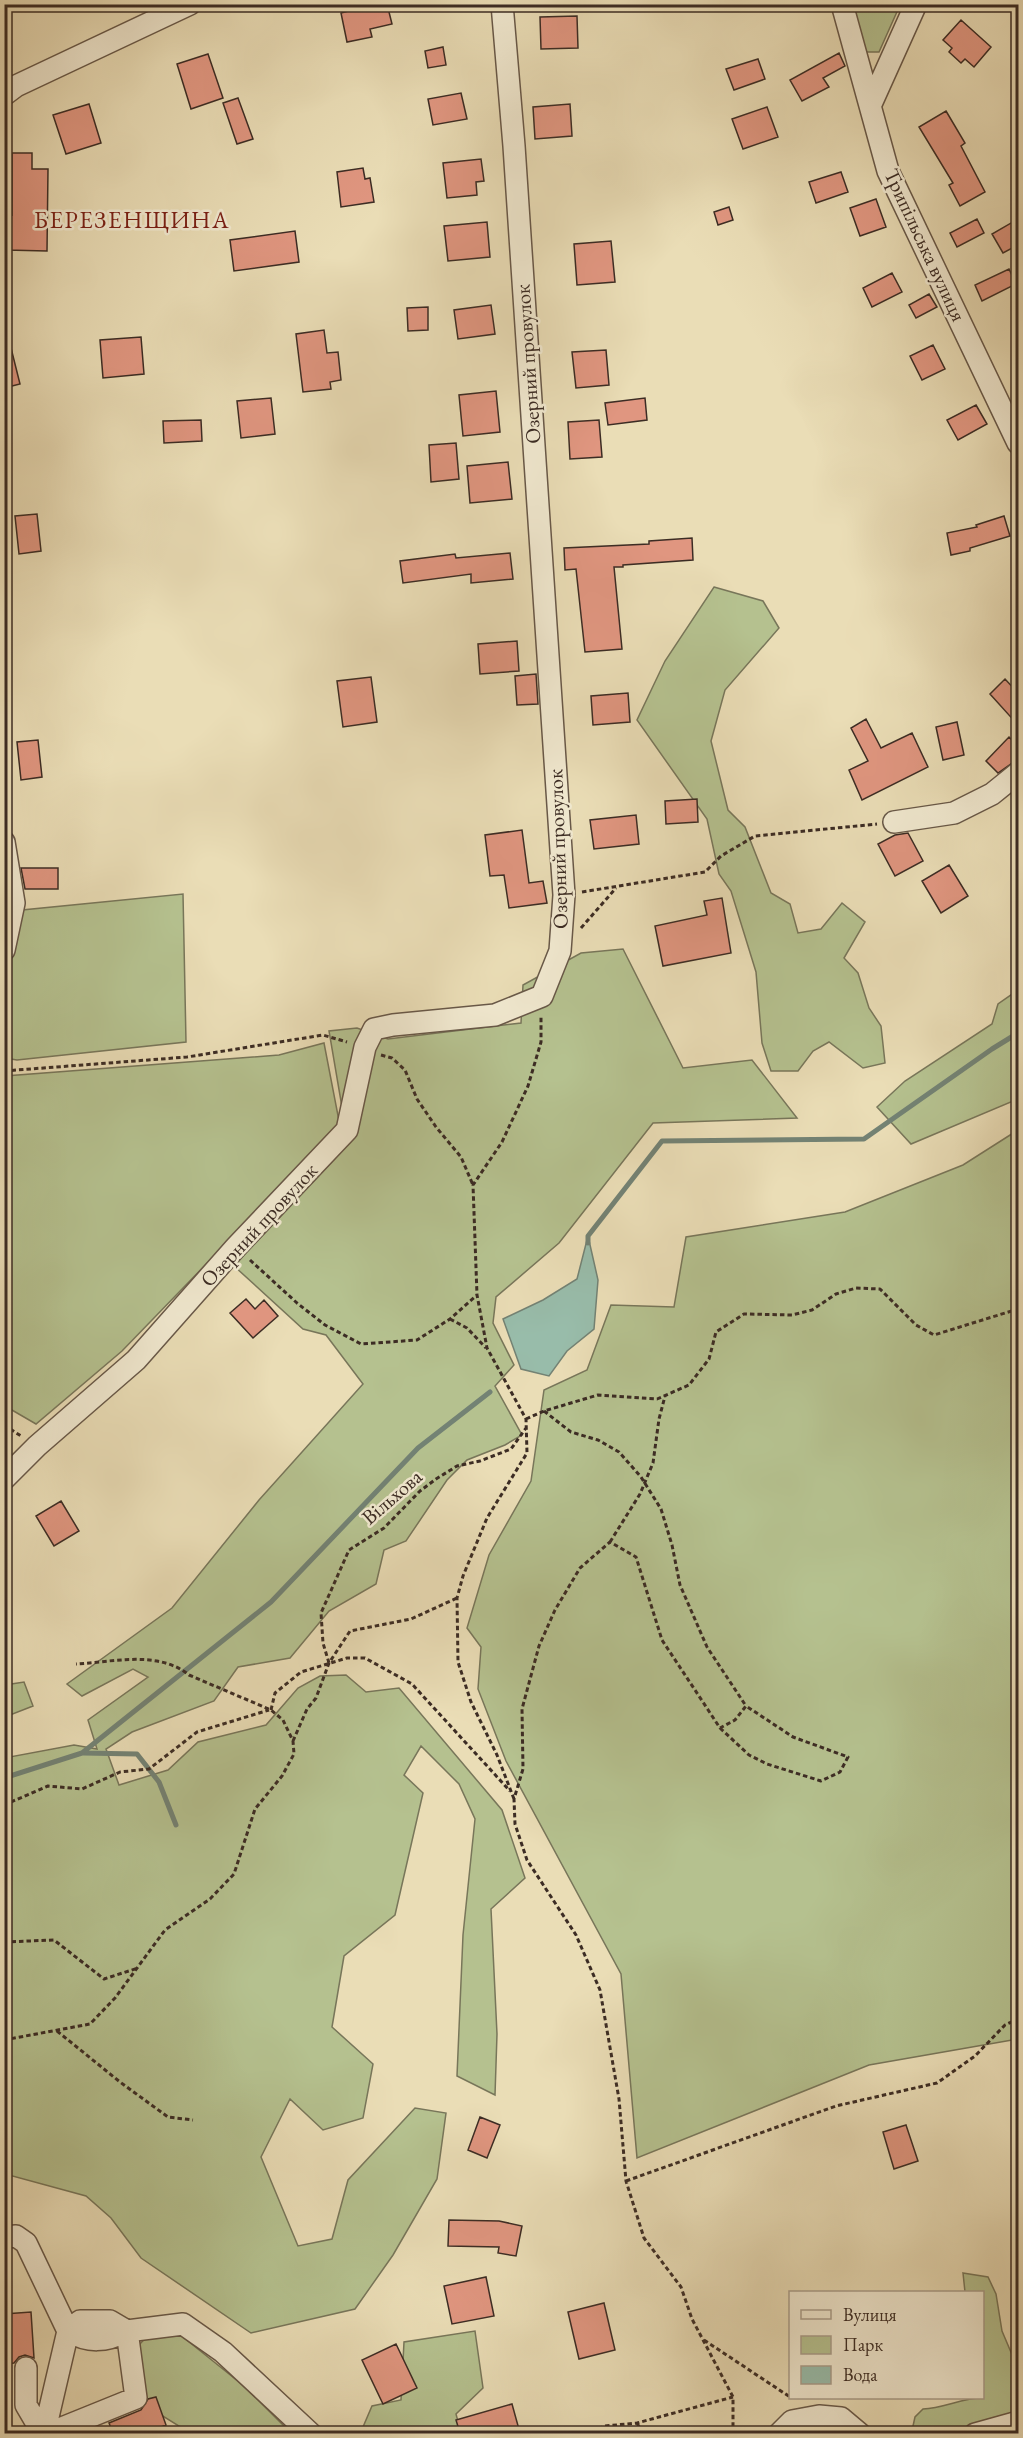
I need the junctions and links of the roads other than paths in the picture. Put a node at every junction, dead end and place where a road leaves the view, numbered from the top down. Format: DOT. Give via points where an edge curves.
graph roads {
  1 [pos="190,4"];
  2 [pos="502,4"];
  3 [pos="842,4"];
  4 [pos="916,4"];
  5 [pos="4,95"];
  6 [pos="871,104"];
  7 [pos="1018,443"];
  8 [pos="1018,773"];
  9 [pos="894,822"];
  10 [pos="4,842"];
  11 [pos="4,950"];
  12 [pos="4,1479"];
  13 [pos="4,2237"];
  14 [pos="68,2331"];
  15 [pos="127,2331"];
  16 [pos="26,2368"];
  17 [pos="1018,2422"];
  18 [pos="44,2433"];
  19 [pos="311,2433"];
  20 [pos="779,2433"];
  21 [pos="860,2433"];
  22 [pos="975,2433"];
  1 -- 5 [label="street"];
  2 -- 12 [label="street, Озерний провулок" via="564,895 560,951 542,996 495,1015 374,1029 365,1047 347,1130 136,1360"];
  3 -- 6 [label="street, Трипільська вулиця"];
  4 -- 6 [label="street"];
  6 -- 7 [label="street, Трипільська вулиця" via="888,171"];
  8 -- 9 [label="street" via="992,794 954,813"];
  10 -- 11 [label="street" via="15,903"];
  13 -- 14 [label="street" via="16,2236 26,2243"];
  14 -- 15 [label="street" via="80,2321 110,2320"];
  14 -- 18 [label="street"];
  15 -- 18 [label="street" via="136,2398"];
  15 -- 19 [label="street" via="183,2324 223,2352"];
  16 -- 18 [label="street" via="26,2405"];
  17 -- 22 [label="street"];
  20 -- 21 [label="street" via="792,2421 819,2416 841,2418"];
}
